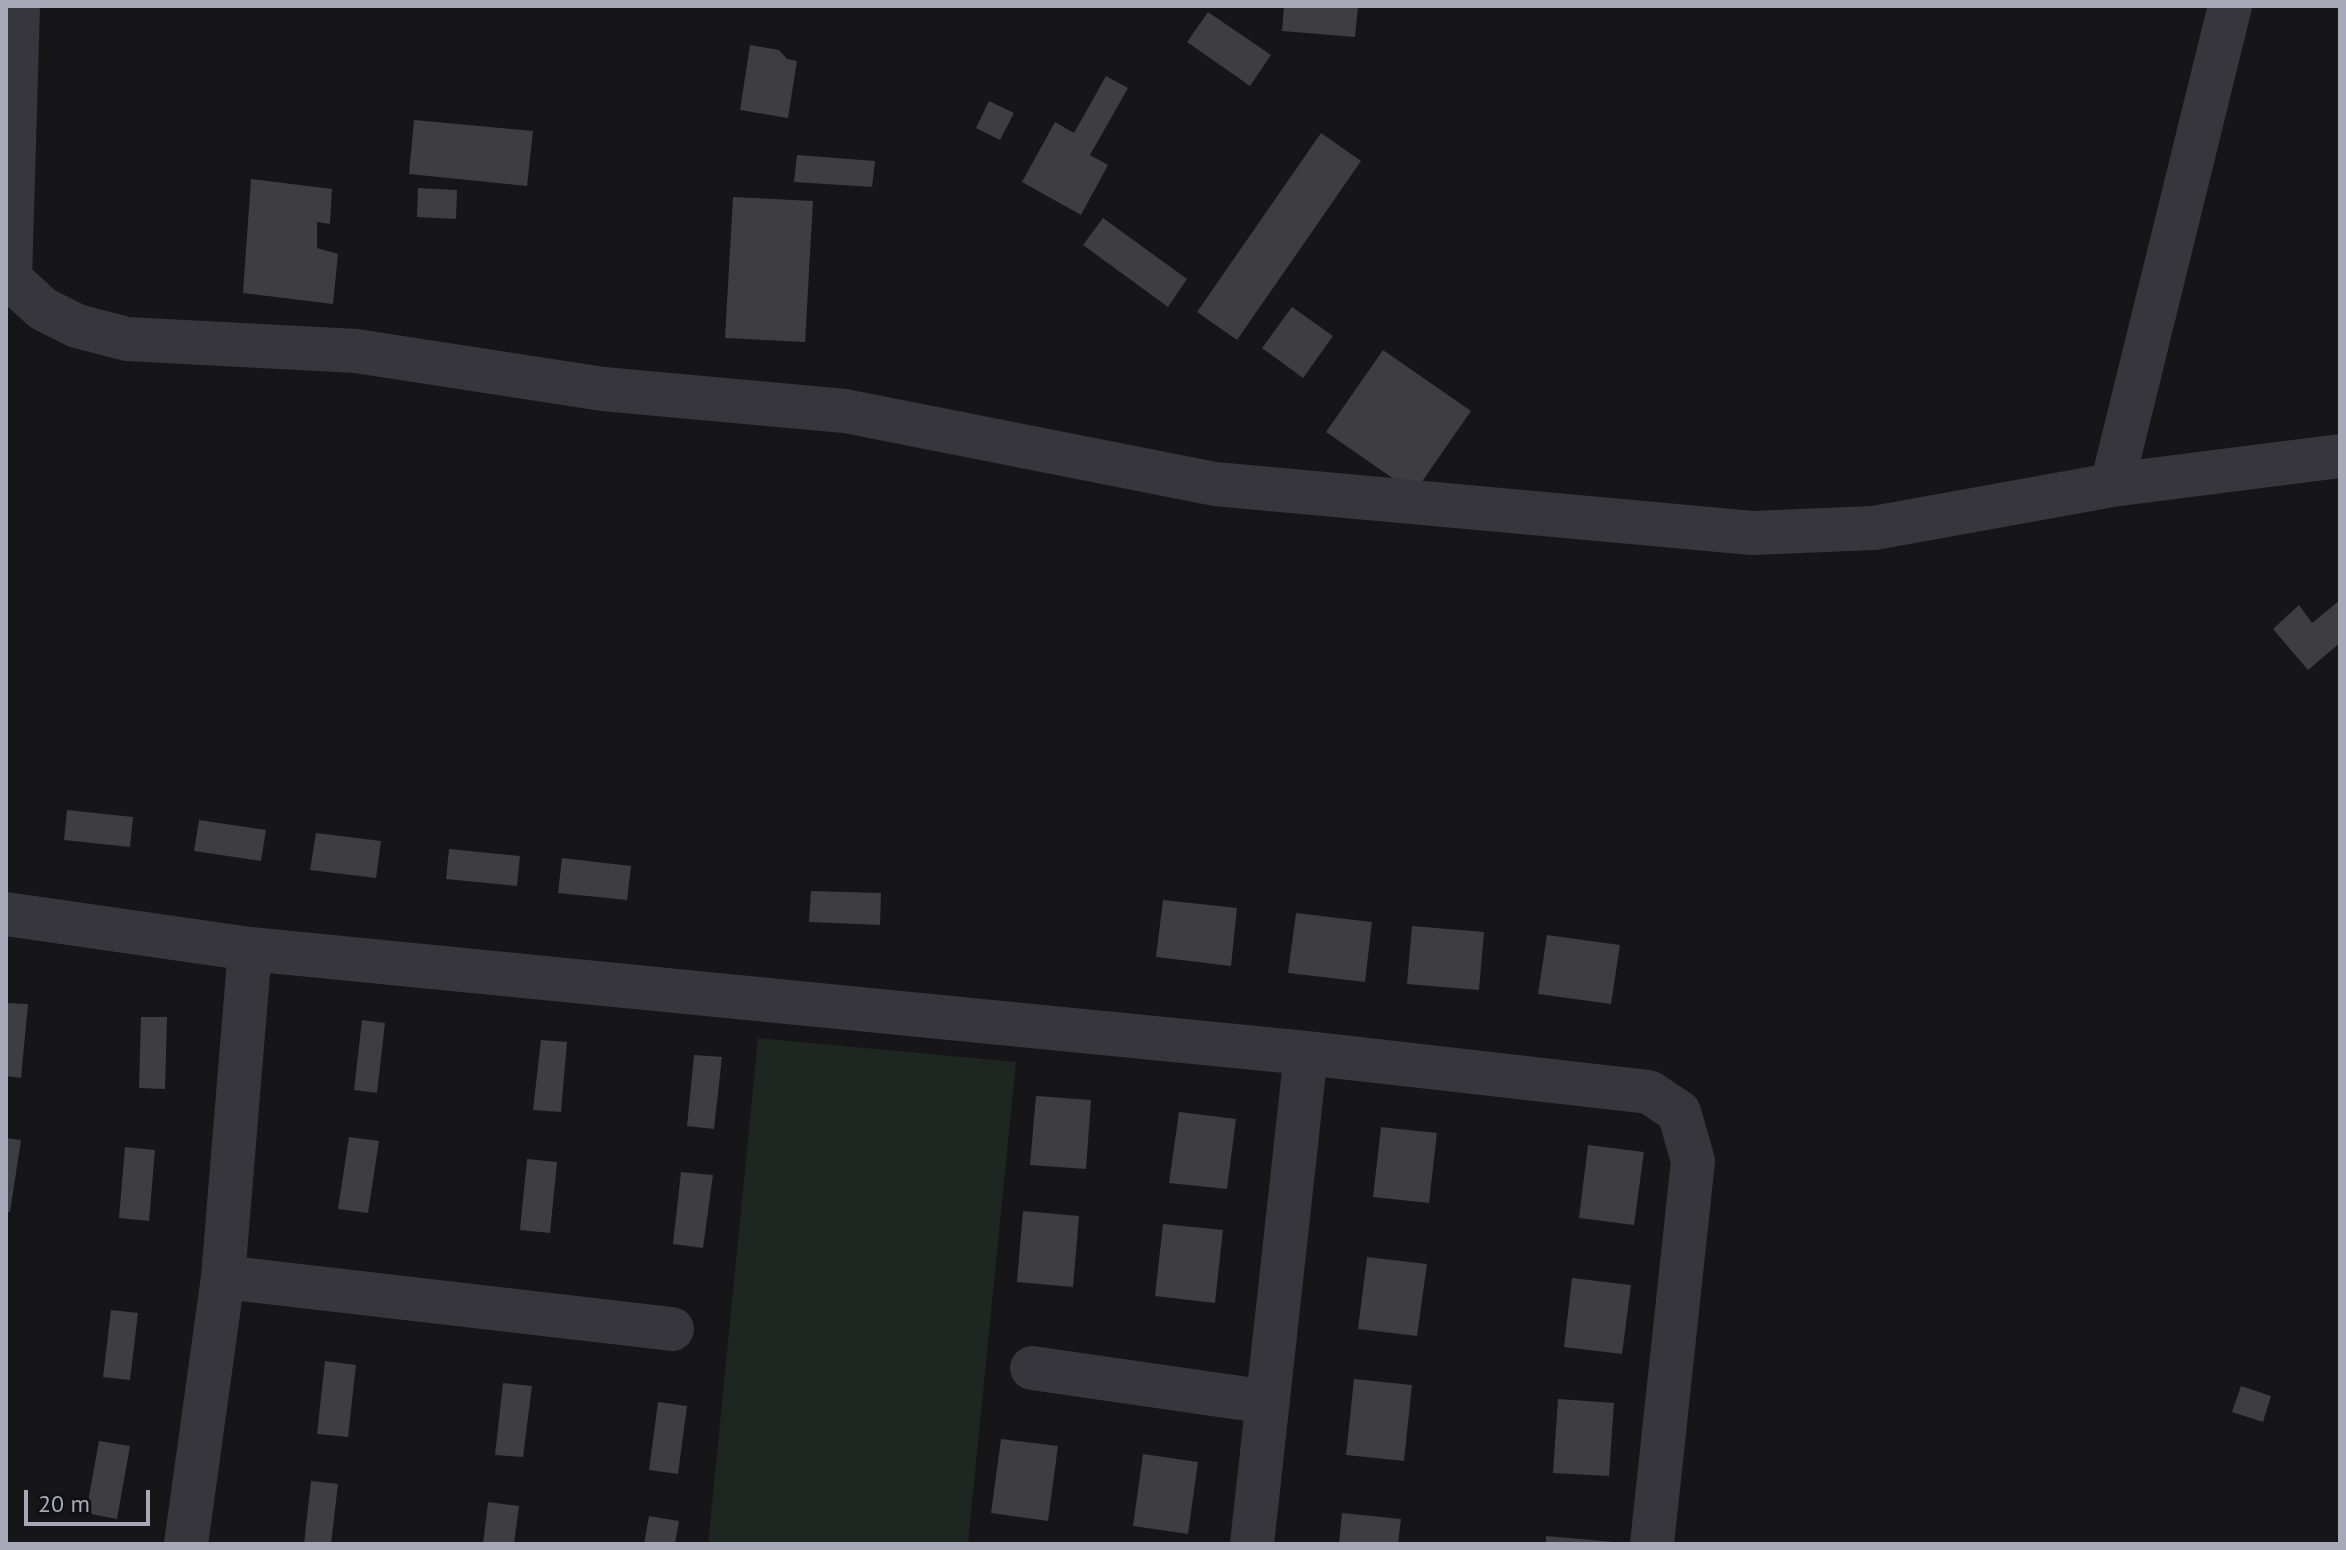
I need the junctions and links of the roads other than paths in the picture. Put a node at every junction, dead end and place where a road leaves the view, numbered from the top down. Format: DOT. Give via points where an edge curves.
graph roads {
  1 [pos="18,6"];
  2 [pos="2230,6"];
  3 [pos="2340,456"];
  4 [pos="2112,485"];
  5 [pos="6,914"];
  6 [pos="250,949"];
  7 [pos="1306,1053"];
  8 [pos="223,1277"];
  9 [pos="672,1329"];
  10 [pos="1032,1368"];
  11 [pos="1268,1402"];
  12 [pos="186,1544"];
  13 [pos="1252,1544"];
  14 [pos="1652,1544"];
  1 -- 4 [label="street" via="10,279 54,315 127,339 356,351 603,389 845,411 1215,484 1752,533 1874,528"];
  2 -- 4 [label="street"];
  3 -- 4 [label="street"];
  5 -- 6 [label="street"];
  6 -- 7 [label="street"];
  6 -- 8 [label="street"];
  7 -- 11 [label="street"];
  7 -- 14 [label="street" via="1649,1092 1679,1112 1693,1161"];
  8 -- 9 [label="street"];
  8 -- 12 [label="street"];
  10 -- 11 [label="street"];
  11 -- 13 [label="street"];
}
